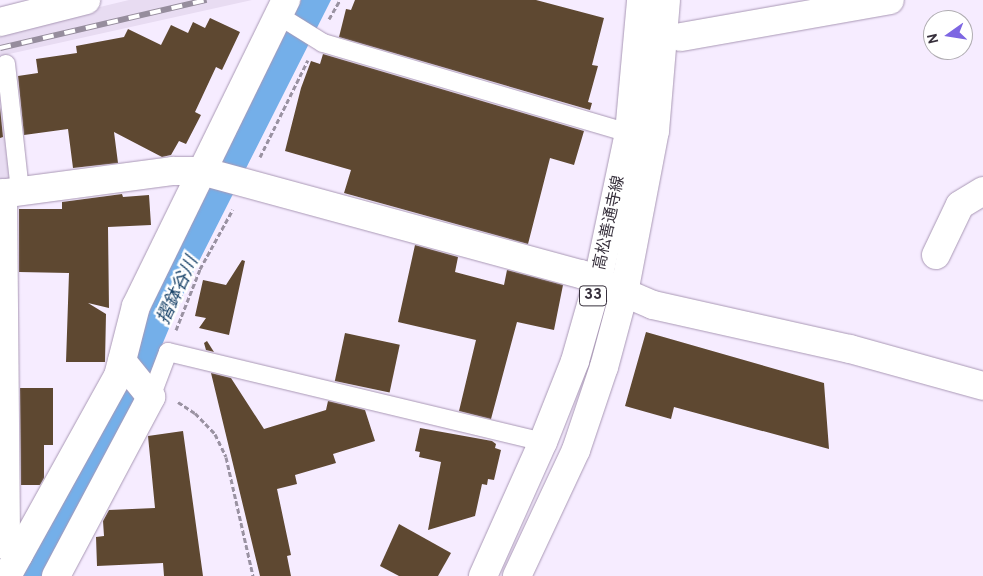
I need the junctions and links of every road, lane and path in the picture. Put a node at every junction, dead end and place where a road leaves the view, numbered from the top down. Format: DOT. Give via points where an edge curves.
graph roads {
  1 [pos="86,0"];
  2 [pos="641,0"];
  3 [pos="666,0"];
  4 [pos="890,0"];
  5 [pos="284,12"];
  6 [pos="0,22"];
  7 [pos="681,38"];
  8 [pos="6,64"];
  9 [pos="629,133"];
  10 [pos="206,172"];
  11 [pos="983,191"];
  12 [pos="8,192"];
  13 [pos="936,255"];
  14 [pos="598,280"];
  15 [pos="624,293"];
  16 [pos="123,363"];
  17 [pos="983,386"];
  18 [pos="150,391"];
  19 [pos="543,442"];
  20 [pos="13,565"];
  21 [pos="56,576"];
  22 [pos="252,576"];
  23 [pos="483,576"];
  24 [pos="517,576"];
  1 -- 6 [label="street"];
  2 -- 9 [label="street, 高松善通寺線 / 33"];
  3 -- 15 [label="street, 高松善通寺線 / 33" via="655,131"];
  4 -- 7 [label="street"];
  5 -- 9 [label="lane" via="323,43"];
  5 -- 10 [label="street"];
  8 -- 12 [label="lane"];
  9 -- 14 [label="street, 高松善通寺線 / 33"];
  10 -- 12 [label="street" via="172,171"];
  10 -- 14 [label="street"];
  10 -- 16 [label="street" via="136,306"];
  11 -- 13 [label="street" via="960,205"];
  12 -- 20 [label="street" via="6,545"];
  14 -- 15 [label="street"];
  14 -- 19 [label="street, 高松善通寺線 / 33" via="575,361"];
  15 -- 17 [label="street" via="653,305 850,350"];
  15 -- 24 [label="street, 高松善通寺線 / 33" via="604,367 576,450"];
  16 -- 18 [label="street"];
  16 -- 20 [label="street"];
  18 -- 19 [label="lane" via="168,352"];
  18 -- 21 [label="street"];
  18 -- 22 [label="path" via="195,413 218,441 226,457"];
  19 -- 23 [label="street, 高松善通寺線 / 33"];
}
